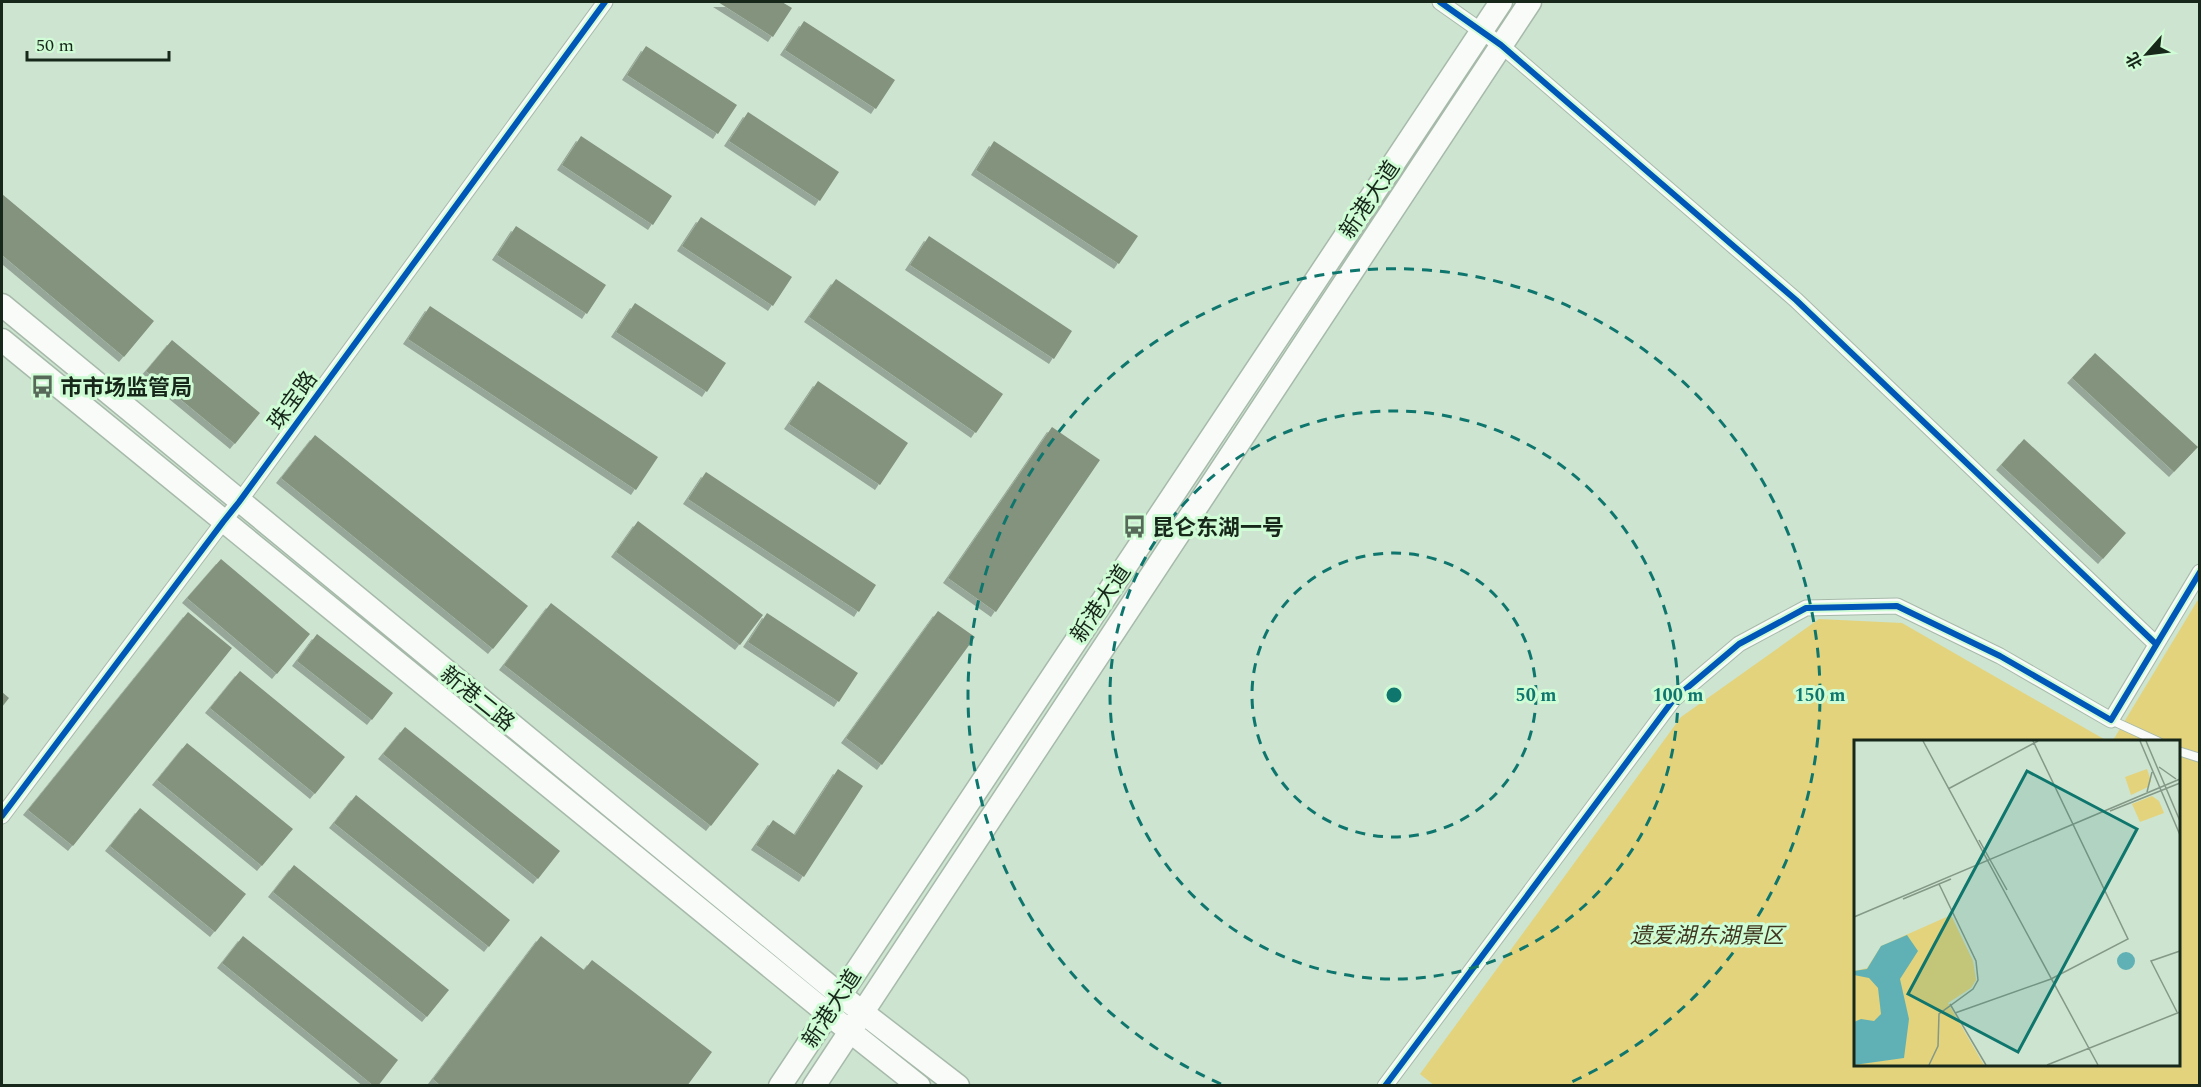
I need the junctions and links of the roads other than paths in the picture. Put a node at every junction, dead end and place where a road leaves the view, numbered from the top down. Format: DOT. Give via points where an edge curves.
graph roads {
  1 [pos="605,2"];
  2 [pos="1440,2"];
  3 [pos="1501,2"];
  4 [pos="1530,2"];
  5 [pos="1481,31"];
  6 [pos="1501,45"];
  7 [pos="2,305"];
  8 [pos="2,340"];
  9 [pos="239,502"];
  10 [pos="223,522"];
  11 [pos="2199,572"];
  12 [pos="2156,644"];
  13 [pos="2111,720"];
  14 [pos="2155,740"];
  15 [pos="2180,752"];
  16 [pos="2199,758"];
  17 [pos="2,816"];
  18 [pos="839,993"];
  19 [pos="862,1011"];
  20 [pos="827,1013"];
  21 [pos="850,1031"];
  22 [pos="780,1086"];
  23 [pos="814,1086"];
  24 [pos="919,1086"];
  25 [pos="958,1086"];
  26 [pos="1385,1086"];
  1 -- 9 [label="street, 珠宝路"];
  2 -- 5 [label="street"];
  3 -- 5 [label="main road, 新港大道"];
  4 -- 6 [label="main road, 新港大道"];
  5 -- 6 [label="street"];
  5 -- 18 [label="main road, 新港大道"];
  6 -- 12 [label="street" via="1796,300"];
  6 -- 19 [label="main road, 新港大道"];
  7 -- 9 [label="main road, 新港二路"];
  8 -- 10 [label="main road, 新港二路"];
  9 -- 10 [label="street, 珠宝路"];
  9 -- 18 [label="main road, 新港二路"];
  10 -- 17 [label="street, 珠宝路"];
  10 -- 20 [label="main road, 新港二路"];
  11 -- 12 [label="street"];
  12 -- 13 [label="street"];
  13 -- 14 [label="lane"];
  13 -- 26 [label="street" via="2000,656 1897,606 1806,608 1738,644 1674,699"];
  15 -- 16 [label="lane"];
  18 -- 19 [label="main road, 新港二路"];
  18 -- 20 [label="main road, 新港大道"];
  19 -- 21 [label="main road, 新港大道"];
  19 -- 25 [label="main road, 新港二路"];
  20 -- 21 [label="main road, 新港二路"];
  20 -- 22 [label="main road, 新港大道"];
  21 -- 23 [label="main road, 新港大道"];
  21 -- 24 [label="main road, 新港二路"];
}
